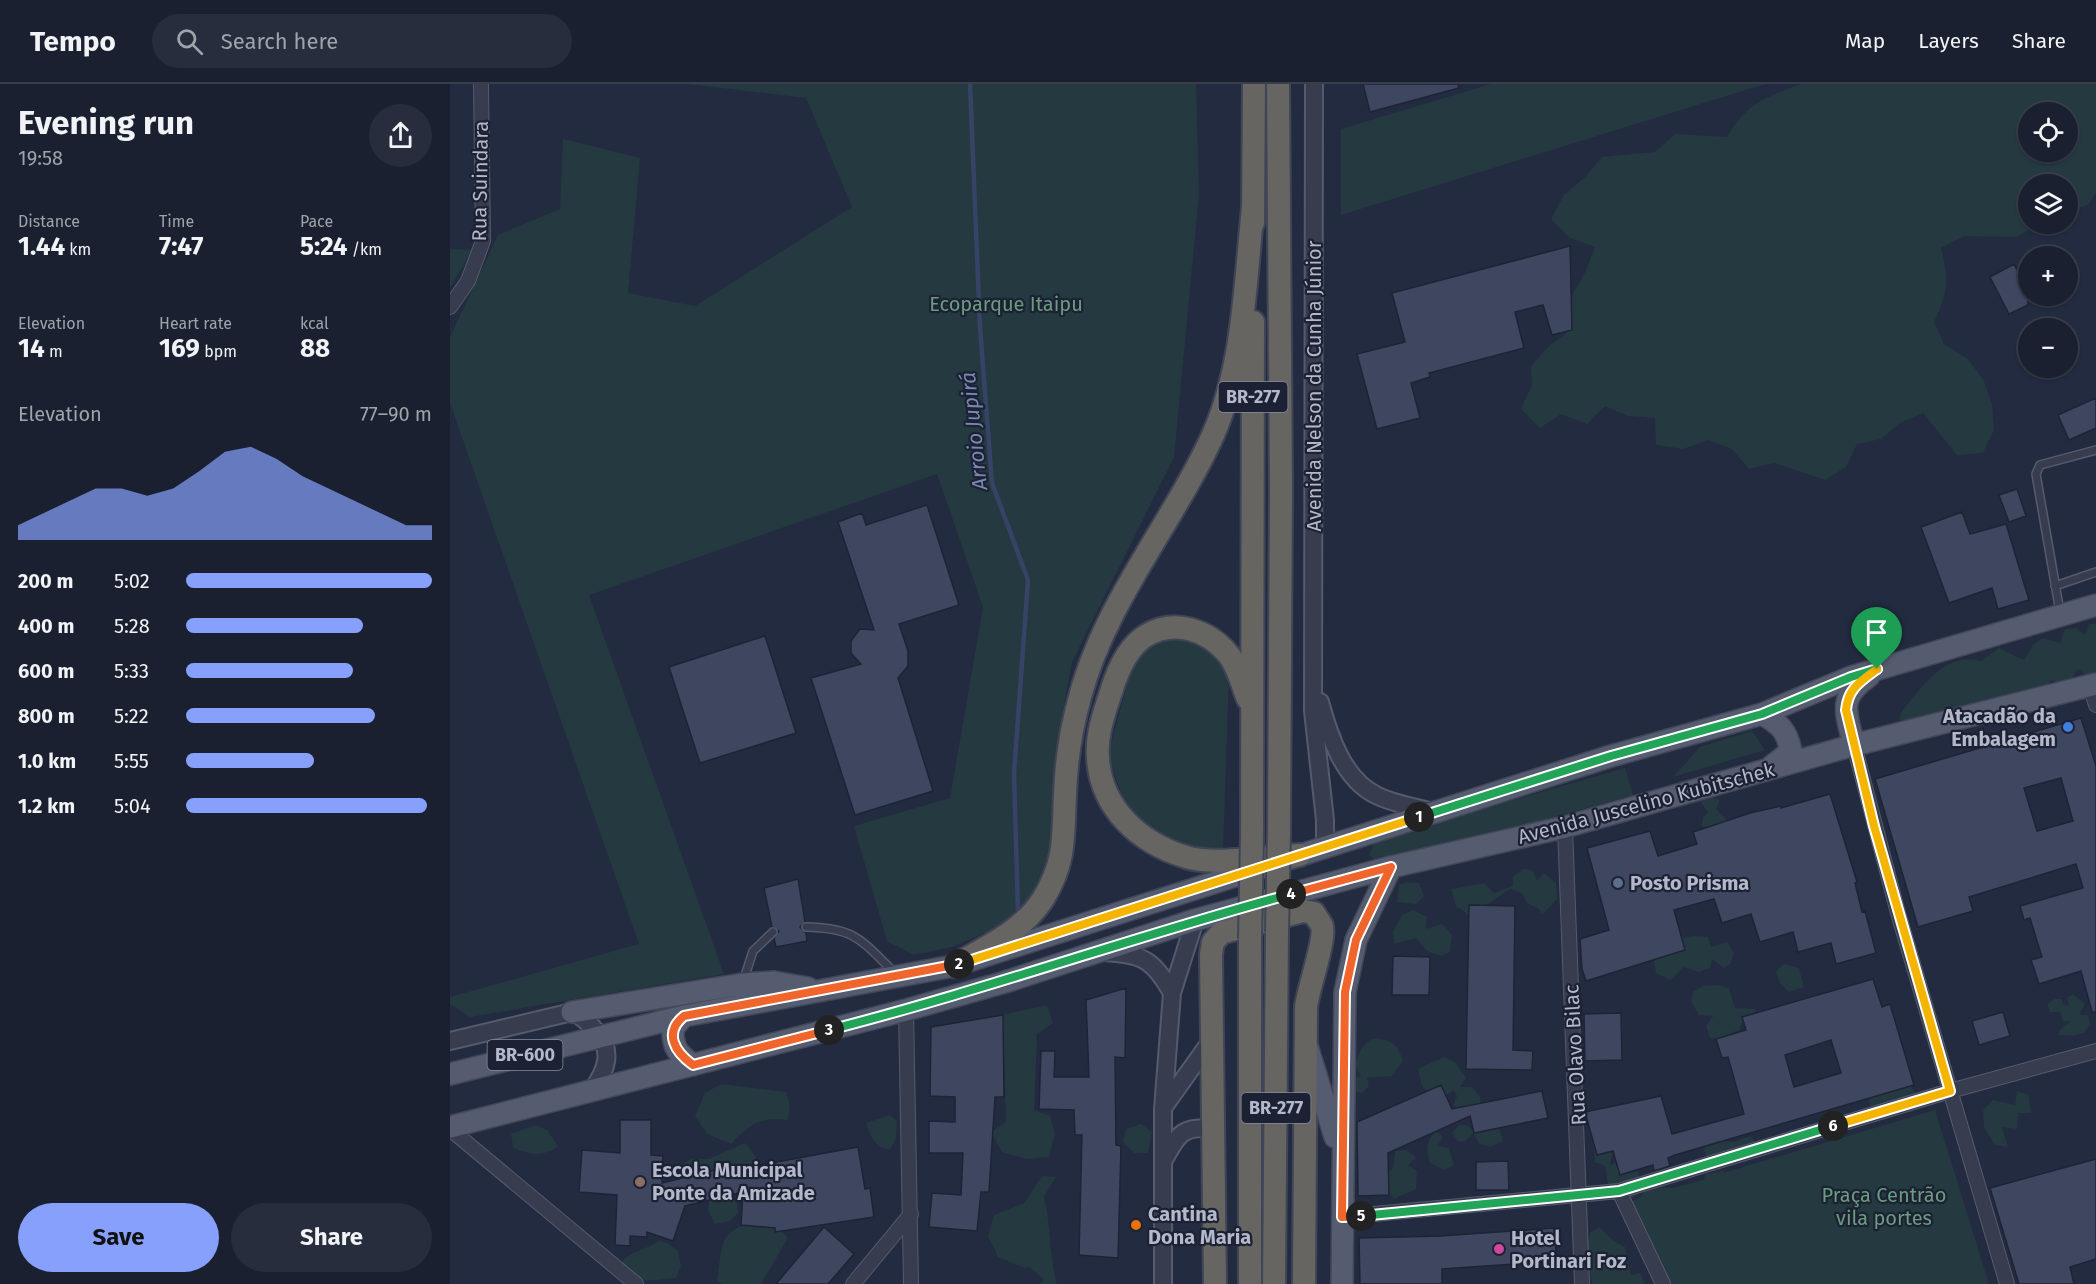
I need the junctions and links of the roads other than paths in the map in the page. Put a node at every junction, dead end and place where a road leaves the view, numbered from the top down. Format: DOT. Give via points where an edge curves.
graph roads {
  1 [pos="481,84"];
  2 [pos="1254,84"];
  3 [pos="1278,84"];
  4 [pos="1314,84"];
  5 [pos="1253,208"];
  6 [pos="450,308"];
  7 [pos="2096,450"];
  8 [pos="2096,572"];
  9 [pos="2055,586"];
  10 [pos="2096,605"];
  11 [pos="2061,615"];
  12 [pos="1877,669"];
  13 [pos="1315,687"];
  14 [pos="2094,691"];
  15 [pos="1252,709"];
  16 [pos="1762,714"];
  17 [pos="1854,745"];
  18 [pos="1767,771"];
  19 [pos="1434,812"];
  20 [pos="1564,827"];
  21 [pos="1325,846"];
  22 [pos="1299,855"];
  23 [pos="1391,867"];
  24 [pos="1195,920"];
  25 [pos="806,927"];
  26 [pos="773,932"];
  27 [pos="1096,951"];
  28 [pos="953,966"];
  29 [pos="898,976"];
  30 [pos="743,984"];
  31 [pos="820,990"];
  32 [pos="1172,993"];
  33 [pos="906,1010"];
  34 [pos="572,1012"];
  35 [pos="684,1016"];
  36 [pos="601,1037"];
  37 [pos="1213,1038"];
  38 [pos="1305,1038"];
  39 [pos="450,1041"];
  40 [pos="2096,1051"];
  41 [pos="693,1065"];
  42 [pos="450,1074"];
  43 [pos="592,1091"];
  44 [pos="1950,1091"];
  45 [pos="1162,1109"];
  46 [pos="450,1128"];
  47 [pos="1215,1129"];
  48 [pos="1162,1163"];
  49 [pos="1342,1173"];
  50 [pos="1619,1191"];
  51 [pos="1581,1194"];
  52 [pos="911,1214"];
  53 [pos="1342,1217"];
  54 [pos="636,1284"];
  55 [pos="853,1284"];
  56 [pos="911,1284"];
  57 [pos="1162,1284"];
  58 [pos="1215,1284"];
  59 [pos="1250,1284"];
  60 [pos="1274,1284"];
  61 [pos="1304,1284"];
  62 [pos="1342,1284"];
  63 [pos="1582,1284"];
  64 [pos="1663,1284"];
  65 [pos="2007,1284"];
  1 -- 6 [label="street, Rua Suindara" via="483,240 468,281"];
  2 -- 5 [label="highway, BR-277"];
  3 -- 60 [label="highway, BR-277, bridge" via="1281,490"];
  4 -- 13 [label="street, Avenida Nelson da Cunha Júnior"];
  5 -- 15 [label="highway, BR-277"];
  5 -- 28 [label="highway" via="1239,342 1213,435 1106,629 1080,696 1070,742 1060,865 1031,914 1009,933"];
  7 -- 9 [label="lane" via="2040,465 2036,474"];
  8 -- 9 [label="lane"];
  9 -- 11 [label="lane"];
  10 -- 11 [label="main road"];
  11 -- 12 [label="main road"];
  12 -- 16 [label="main road"];
  12 -- 17 [label="main road" via="1847,696"];
  13 -- 19 [label="street, Avenida Nelson da Cunha Júnior" via="1328,732 1362,786 1376,796"];
  13 -- 21 [label="street, Avenida Nelson da Cunha Júnior" via="1315,739"];
  14 -- 17 [label="main road, Avenida Juscelino Kubitschek"];
  15 -- 22 [label="highway" via="1228,654 1208,636 1190,628 1164,628 1133,647 1117,674 1102,721 1100,776 1124,822 1164,849 1189,858"];
  15 -- 59 [label="highway, BR-277, bridge"];
  16 -- 18 [label="main road" via="1779,724 1791,751"];
  16 -- 19 [label="main road"];
  17 -- 18 [label="main road, Avenida Juscelino Kubitschek"];
  17 -- 44 [label="street"];
  18 -- 20 [label="main road, Avenida Juscelino Kubitschek"];
  19 -- 21 [label="main road"];
  20 -- 23 [label="main road, Avenida Juscelino Kubitschek"];
  20 -- 51 [label="street, Rua Olavo Bilac"];
  21 -- 22 [label="main road"];
  22 -- 28 [label="main road, BR-600"];
  23 -- 24 [label="main road, Avenida Juscelino Kubitschek"];
  23 -- 49 [label="main road" via="1356,940 1345,992"];
  24 -- 27 [label="main road, BR-600"];
  24 -- 32 [label="street"];
  25 -- 29 [label="lane" via="836,927 851,934"];
  26 -- 30 [label="lane" via="753,951"];
  27 -- 32 [label="street" via="1124,953 1150,962"];
  27 -- 33 [label="main road, BR-600"];
  28 -- 29 [label="main road, BR-600"];
  29 -- 31 [label="main road, BR-600"];
  30 -- 31 [label="main road" via="774,982"];
  30 -- 34 [label="main road"];
  31 -- 35 [label="main road, BR-600"];
  32 -- 45 [label="street"];
  33 -- 41 [label="main road, BR-600"];
  33 -- 52 [label="street"];
  34 -- 36 [label="street"];
  34 -- 39 [label="street"];
  35 -- 36 [label="main road, BR-600"];
  35 -- 41 [label="main road" via="673,1028 674,1047"];
  36 -- 42 [label="main road, BR-600"];
  36 -- 43 [label="street" via="607,1050 607,1064"];
  37 -- 38 [label="highway" via="1213,942 1221,933 1304,911 1314,913 1322,927 1321,945 1309,984"];
  37 -- 45 [label="street"];
  37 -- 47 [label="highway"];
  38 -- 49 [label="main road" via="1333,1123"];
  38 -- 61 [label="highway"];
  40 -- 44 [label="street"];
  41 -- 43 [label="main road, BR-600"];
  43 -- 46 [label="main road, BR-600"];
  44 -- 50 [label="street"];
  44 -- 65 [label="street"];
  45 -- 48 [label="street"];
  46 -- 54 [label="street"];
  47 -- 48 [label="street" via="1198,1127 1183,1131"];
  47 -- 58 [label="highway"];
  48 -- 57 [label="street"];
  49 -- 53 [label="main road"];
  50 -- 51 [label="street"];
  50 -- 64 [label="street"];
  51 -- 53 [label="street"];
  51 -- 63 [label="street, Rua Olavo Bilac"];
  52 -- 55 [label="street"];
  52 -- 56 [label="street"];
  53 -- 62 [label="main road"];
}
